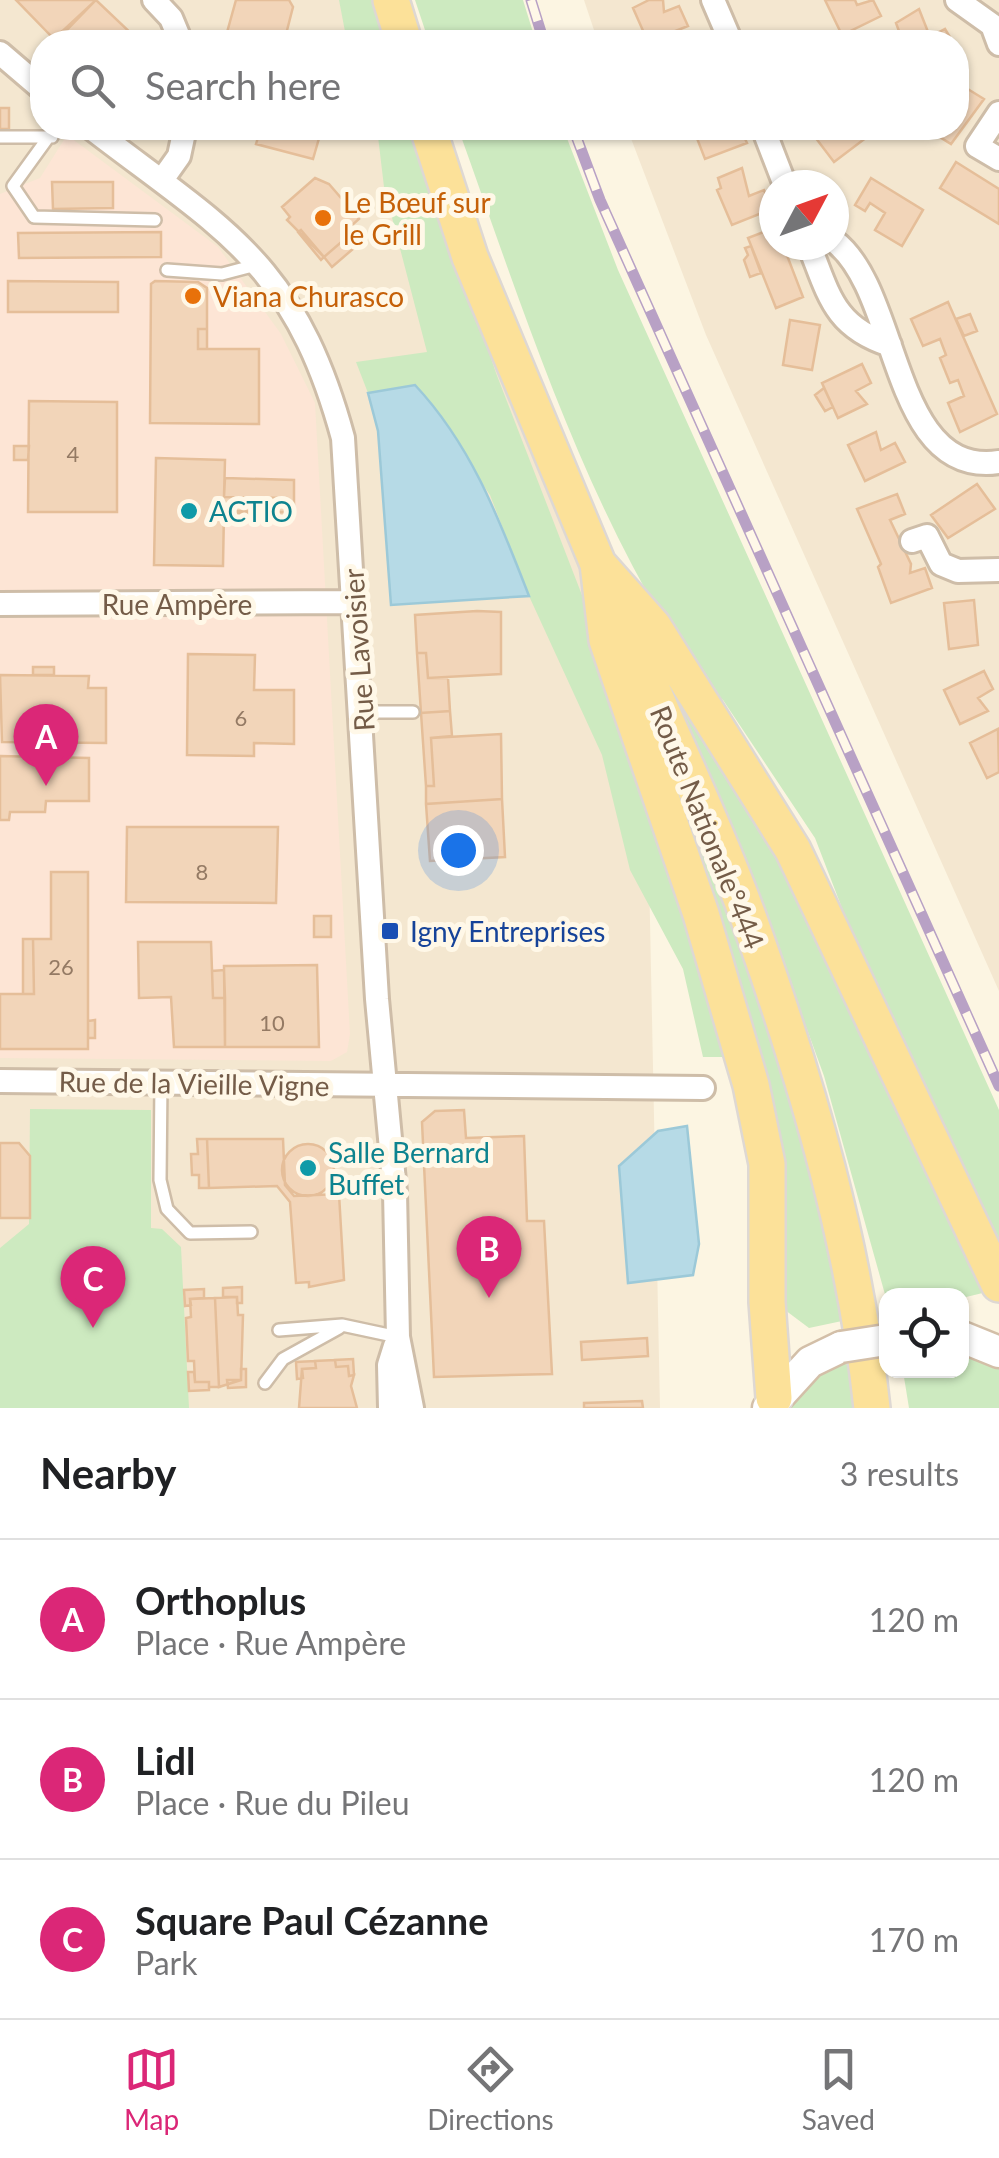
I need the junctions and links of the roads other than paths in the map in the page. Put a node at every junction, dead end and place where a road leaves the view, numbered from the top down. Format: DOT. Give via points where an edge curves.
graph roads {
  1 [pos="154,0"];
  2 [pos="392,0"];
  3 [pos="713,0"];
  4 [pos="957,0"];
  5 [pos="176,30"];
  6 [pos="401,30"];
  7 [pos="726,30"];
  8 [pos="999,44"];
  9 [pos="0,53"];
  10 [pos="30,79"];
  11 [pos="999,113"];
  12 [pos="30,134"];
  13 [pos="0,137"];
  14 [pos="47,140"];
  15 [pos="107,140"];
  16 [pos="182,140"];
  17 [pos="432,140"];
  18 [pos="768,140"];
  19 [pos="999,159"];
  20 [pos="779,170"];
  21 [pos="162,180"];
  22 [pos="6,186"];
  23 [pos="155,220"];
  24 [pos="849,258"];
  25 [pos="814,260"];
  26 [pos="260,264"];
  27 [pos="167,270"];
  28 [pos="890,344"];
  29 [pos="999,462"];
  30 [pos="912,541"];
  31 [pos="598,564"];
  32 [pos="999,570"];
  33 [pos="354,602"];
  34 [pos="0,604"];
  35 [pos="362,712"];
  36 [pos="412,712"];
  37 [pos="754,934"];
  38 [pos="0,1081"];
  39 [pos="161,1082"];
  40 [pos="388,1085"];
  41 [pos="703,1088"];
  42 [pos="252,1232"];
  43 [pos="999,1284"];
  44 [pos="342,1326"];
  45 [pos="279,1330"];
  46 [pos="398,1338"];
  47 [pos="969,1340"];
  48 [pos="879,1341"];
  49 [pos="999,1352"];
  50 [pos="265,1383"];
  51 [pos="771,1403"];
  52 [pos="390,1408"];
  53 [pos="412,1408"];
  54 [pos="885,1408"];
  1 -- 5 [label="street"];
  2 -- 6 [label="main road"];
  3 -- 7 [label="street"];
  4 -- 8 [label="street" via="992,25"];
  9 -- 10 [label="street"];
  11 -- 19 [label="street" via="978,146"];
  12 -- 13 [label="lane"];
  14 -- 22 [label="lane"];
  15 -- 21 [label="street, Rue Lavoisier"];
  16 -- 21 [label="street"];
  17 -- 31 [label="main road, Route Nationale°444" via="482,290"];
  18 -- 20 [label="street"];
  21 -- 26 [label="street, Rue Lavoisier"];
  22 -- 23 [label="lane" via="34,216"];
  24 -- 28 [label="street" via="863,272"];
  25 -- 28 [label="street" via="836,312 865,337"];
  26 -- 27 [label="lane" via="222,274"];
  26 -- 33 [label="street, Rue Lavoisier" via="326,374 343,438"];
  28 -- 29 [label="street" via="919,420 938,446 959,458"];
  30 -- 32 [label="street" via="927,536 942,564 958,571"];
  31 -- 37 [label="main road, Route Nationale°444"];
  31 -- 43 [label="main road" via="652,626 793,850"];
  31 -- 51 [label="main road" via="608,640 751,1085 767,1164"];
  33 -- 34 [label="street, Rue Ampère"];
  33 -- 35 [label="street, Rue Lavoisier"];
  35 -- 36 [label="lane"];
  35 -- 40 [label="street, Rue Lavoisier"];
  37 -- 54 [label="main road, Route Nationale°444" via="805,1095"];
  37 -- 54 [label="main road" via="819,1095 840,1167 871,1290"];
  38 -- 39 [label="street, Rue de la Vieille Vigne"];
  39 -- 40 [label="street, Rue de la Vieille Vigne"];
  39 -- 42 [label="lane" via="160,1180 167,1209 190,1233"];
  40 -- 41 [label="street, Rue de la Vieille Vigne"];
  40 -- 46 [label="street, Rue Lavoisier"];
  44 -- 45 [label="lane"];
  44 -- 46 [label="lane"];
  44 -- 50 [label="lane" via="284,1359"];
  46 -- 52 [label="street" via="389,1365"];
  46 -- 53 [label="street"];
  47 -- 49 [label="main road"];
  48 -- 51 [label="main road, bridge" via="841,1347 810,1362"];
}
